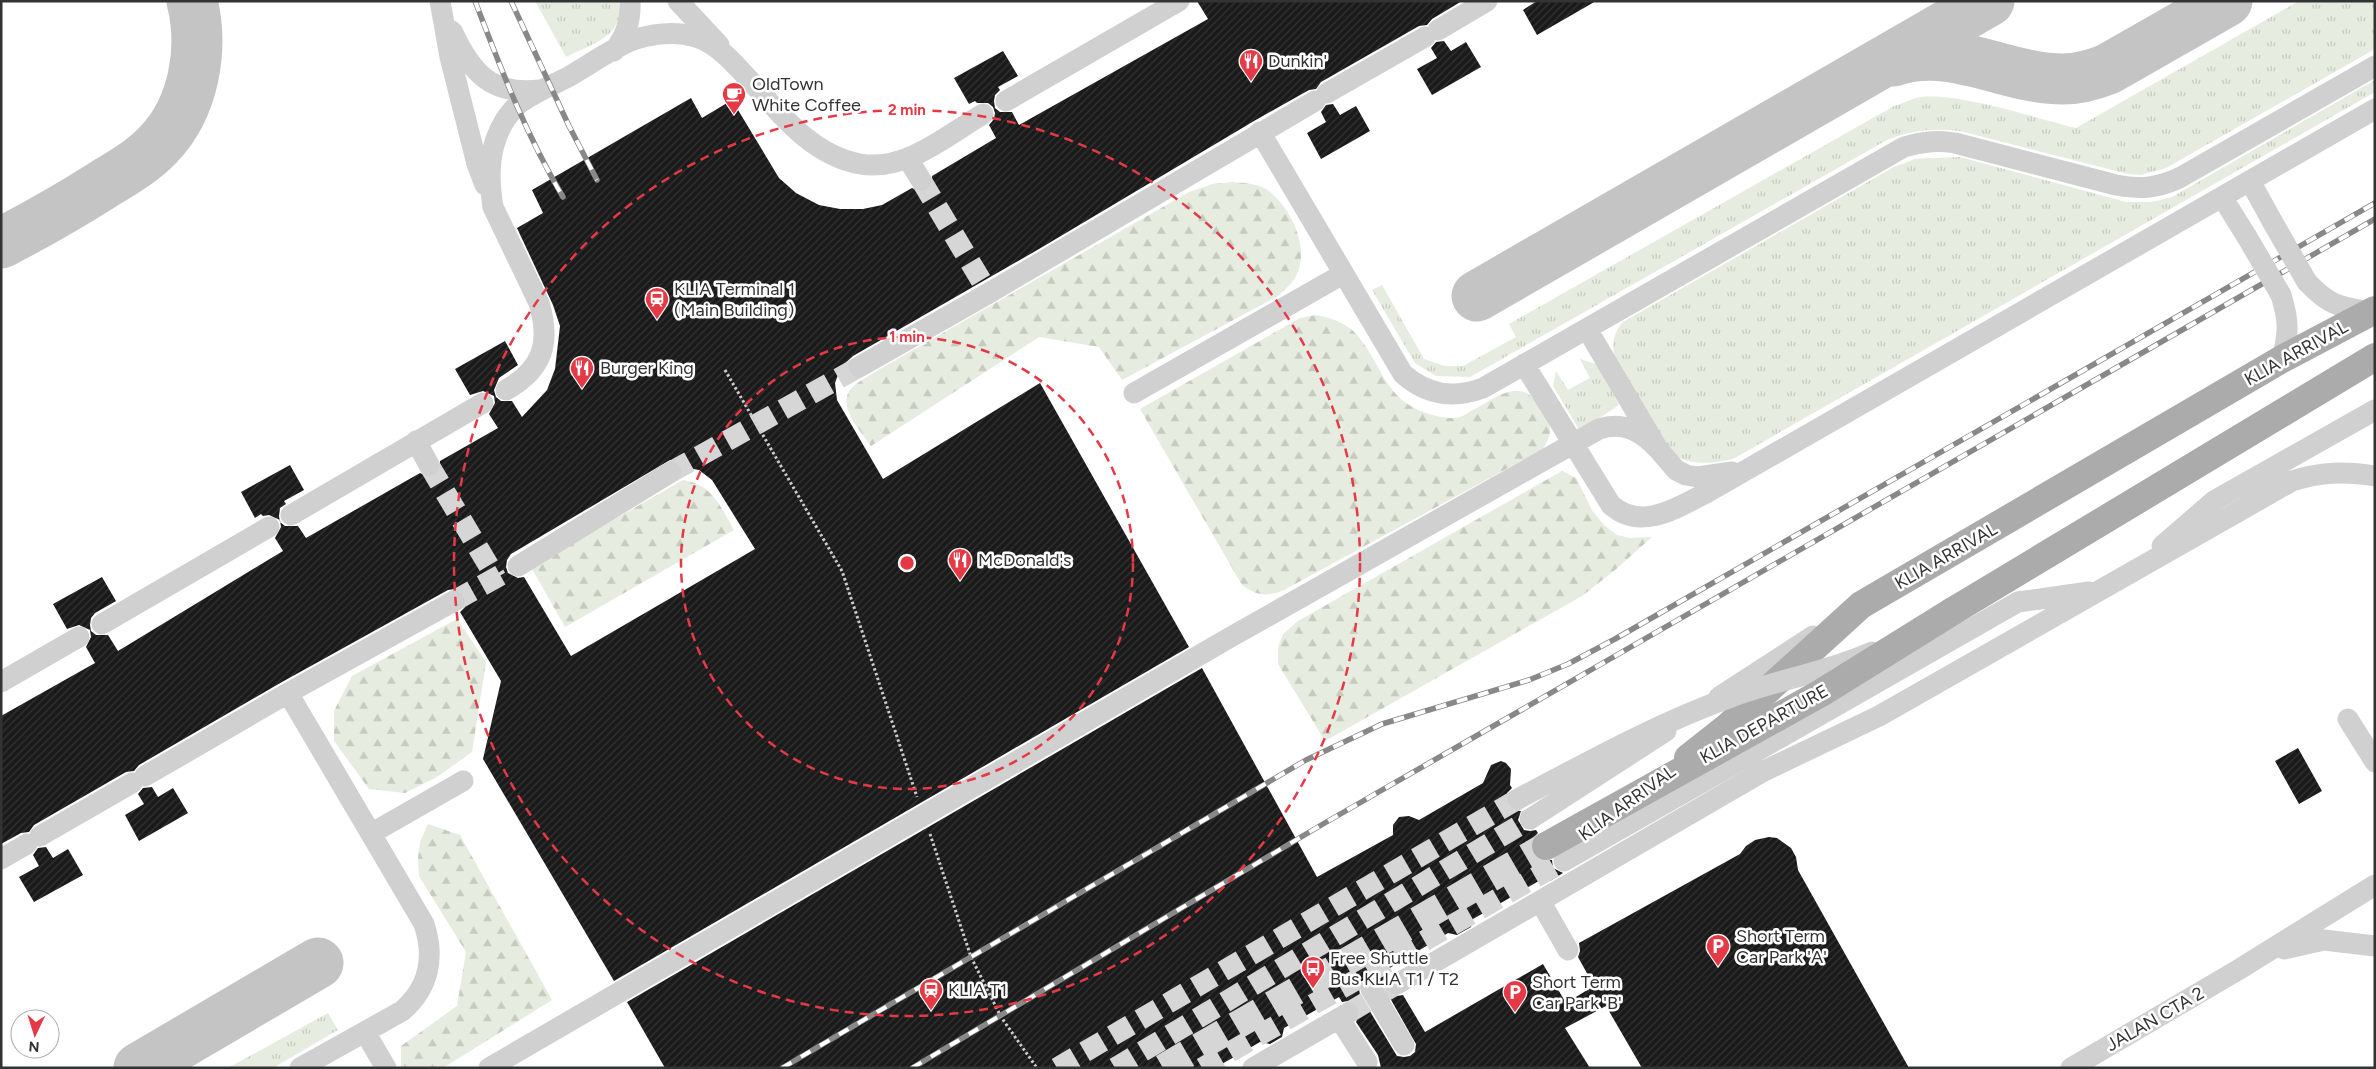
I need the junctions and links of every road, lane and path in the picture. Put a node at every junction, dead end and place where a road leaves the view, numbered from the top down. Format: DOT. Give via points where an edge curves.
graph roads {
  1 [pos="630,1"];
  2 [pos="678,1"];
  3 [pos="1179,1"];
  4 [pos="1487,1"];
  5 [pos="440,4"];
  6 [pos="614,51"];
  7 [pos="729,58"];
  8 [pos="2375,66"];
  9 [pos="546,89"];
  10 [pos="1006,101"];
  11 [pos="2375,108"];
  12 [pos="983,114"];
  13 [pos="1260,132"];
  14 [pos="908,159"];
  15 [pos="921,180"];
  16 [pos="2250,181"];
  17 [pos="2222,198"];
  18 [pos="493,207"];
  19 [pos="1343,274"];
  20 [pos="2372,311"];
  21 [pos="1587,329"];
  22 [pos="2375,357"];
  23 [pos="2282,359"];
  24 [pos="1524,364"];
  25 [pos="859,367"];
  26 [pos="725,370"];
  27 [pos="506,390"];
  28 [pos="1134,393"];
  29 [pos="483,403"];
  30 [pos="2375,410"];
  31 [pos="416,441"];
  32 [pos="1574,443"];
  33 [pos="1658,449"];
  34 [pos="429,465"];
  35 [pos="1754,465"];
  36 [pos="672,472"];
  37 [pos="2375,476"];
  38 [pos="291,514"];
  39 [pos="269,527"];
  40 [pos="518,566"];
  41 [pos="2138,569"];
  42 [pos="2100,591"];
  43 [pos="454,601"];
  44 [pos="1861,606"];
  45 [pos="1953,611"];
  46 [pos="102,624"];
  47 [pos="79,636"];
  48 [pos="1,682"];
  49 [pos="288,693"];
  50 [pos="2348,719"];
  51 [pos="2375,762"];
  52 [pos="463,781"];
  53 [pos="1518,799"];
  54 [pos="924,815"];
  55 [pos="1530,819"];
  56 [pos="372,833"];
  57 [pos="1555,855"];
  58 [pos="1,859"];
  59 [pos="2375,885"];
  60 [pos="1540,901"];
  61 [pos="2375,946"];
  62 [pos="1568,950"];
  63 [pos="2238,970"];
  64 [pos="1397,984"];
  65 [pos="1371,989"];
  66 [pos="365,1032"];
  67 [pos="1404,1044"];
  68 [pos="1367,1062"];
  69 [pos="300,1068"];
  70 [pos="386,1068"];
  71 [pos="489,1068"];
  72 [pos="1037,1068"];
  73 [pos="1253,1068"];
  74 [pos="2071,1068"];
  1 -- 6 [label="street" via="629,24"];
  2 -- 7 [label="street"];
  3 -- 10 [label="street"];
  4 -- 13 [label="street"];
  5 -- 9 [label="street" via="460,50 480,76 501,88 514,91"];
  5 -- 18 [label="street" via="477,164"];
  6 -- 7 [label="street" via="634,40 665,33 699,38"];
  6 -- 9 [label="street"];
  7 -- 14 [label="street" via="806,138 826,153 862,164"];
  8 -- 21 [label="street" via="2181,177 2150,188 2133,189 1955,143 1921,142 1904,147"];
  9 -- 18 [label="street" via="515,108 497,136 490,168"];
  11 -- 16 [label="street"];
  12 -- 14 [label="street"];
  13 -- 19 [label="street"];
  13 -- 25 [label="street" via="986,287"];
  14 -- 15 [label="street"];
  16 -- 17 [label="street"];
  16 -- 20 [label="street, bridge" via="2307,282 2325,300 2345,308"];
  17 -- 23 [label="street, bridge" via="2281,295 2288,319"];
  17 -- 35 [label="street"];
  18 -- 27 [label="street" via="544,318 543,349 539,361 521,381"];
  19 -- 24 [label="street" via="1394,362 1413,382 1426,389 1446,394 1472,392"];
  19 -- 28 [label="street"];
  20 -- 23 [label="main road, KLIA ARRIVAL"];
  21 -- 24 [label="street"];
  21 -- 33 [label="street"];
  22 -- 45 [label="main road, KLIA DEPARTURE"];
  23 -- 44 [label="main road, KLIA ARRIVAL"];
  24 -- 32 [label="street"];
  26 -- 54 [label="path" via="842,571"];
  29 -- 31 [label="street"];
  30 -- 41 [label="street" via="2214,501"];
  31 -- 34 [label="street"];
  31 -- 38 [label="street"];
  32 -- 33 [label="street" via="1598,429 1619,426 1640,433"];
  32 -- 35 [label="street" via="1611,505 1634,516 1659,516"];
  32 -- 54 [label="street"];
  33 -- 35 [label="street" via="1676,470 1686,475 1723,475"];
  36 -- 40 [label="street"];
  37 -- 41 [label="street" via="2334,472 2311,474 2292,481"];
  39 -- 46 [label="street"];
  41 -- 42 [label="street"];
  42 -- 57 [label="street" via="2018,602"];
  42 -- 60 [label="street" via="1879,716 1764,771"];
  43 -- 49 [label="street"];
  44 -- 55 [label="street"];
  44 -- 57 [label="main road, KLIA ARRIVAL" via="1726,728"];
  45 -- 53 [label="street, bridge" via="1862,657 1733,696 1677,718"];
  45 -- 57 [label="main road, KLIA DEPARTURE, bridge"];
  47 -- 48 [label="street"];
  49 -- 56 [label="street"];
  49 -- 58 [label="street"];
  50 -- 51 [label="street"];
  52 -- 56 [label="street"];
  54 -- 71 [label="street"];
  54 -- 72 [label="path" via="971,957 1001,1017"];
  56 -- 66 [label="street" via="424,924 430,940 430,958 427,975 414,1001"];
  59 -- 63 [label="street"];
  60 -- 62 [label="street"];
  60 -- 64 [label="street"];
  61 -- 63 [label="street" via="2324,940 2297,944"];
  63 -- 74 [label="street, JALAN CTA 2"];
  65 -- 67 [label="street, bridge"];
  66 -- 69 [label="street"];
  66 -- 70 [label="street"];
  68 -- 73 [label="street" via="1343,1015"];
}
